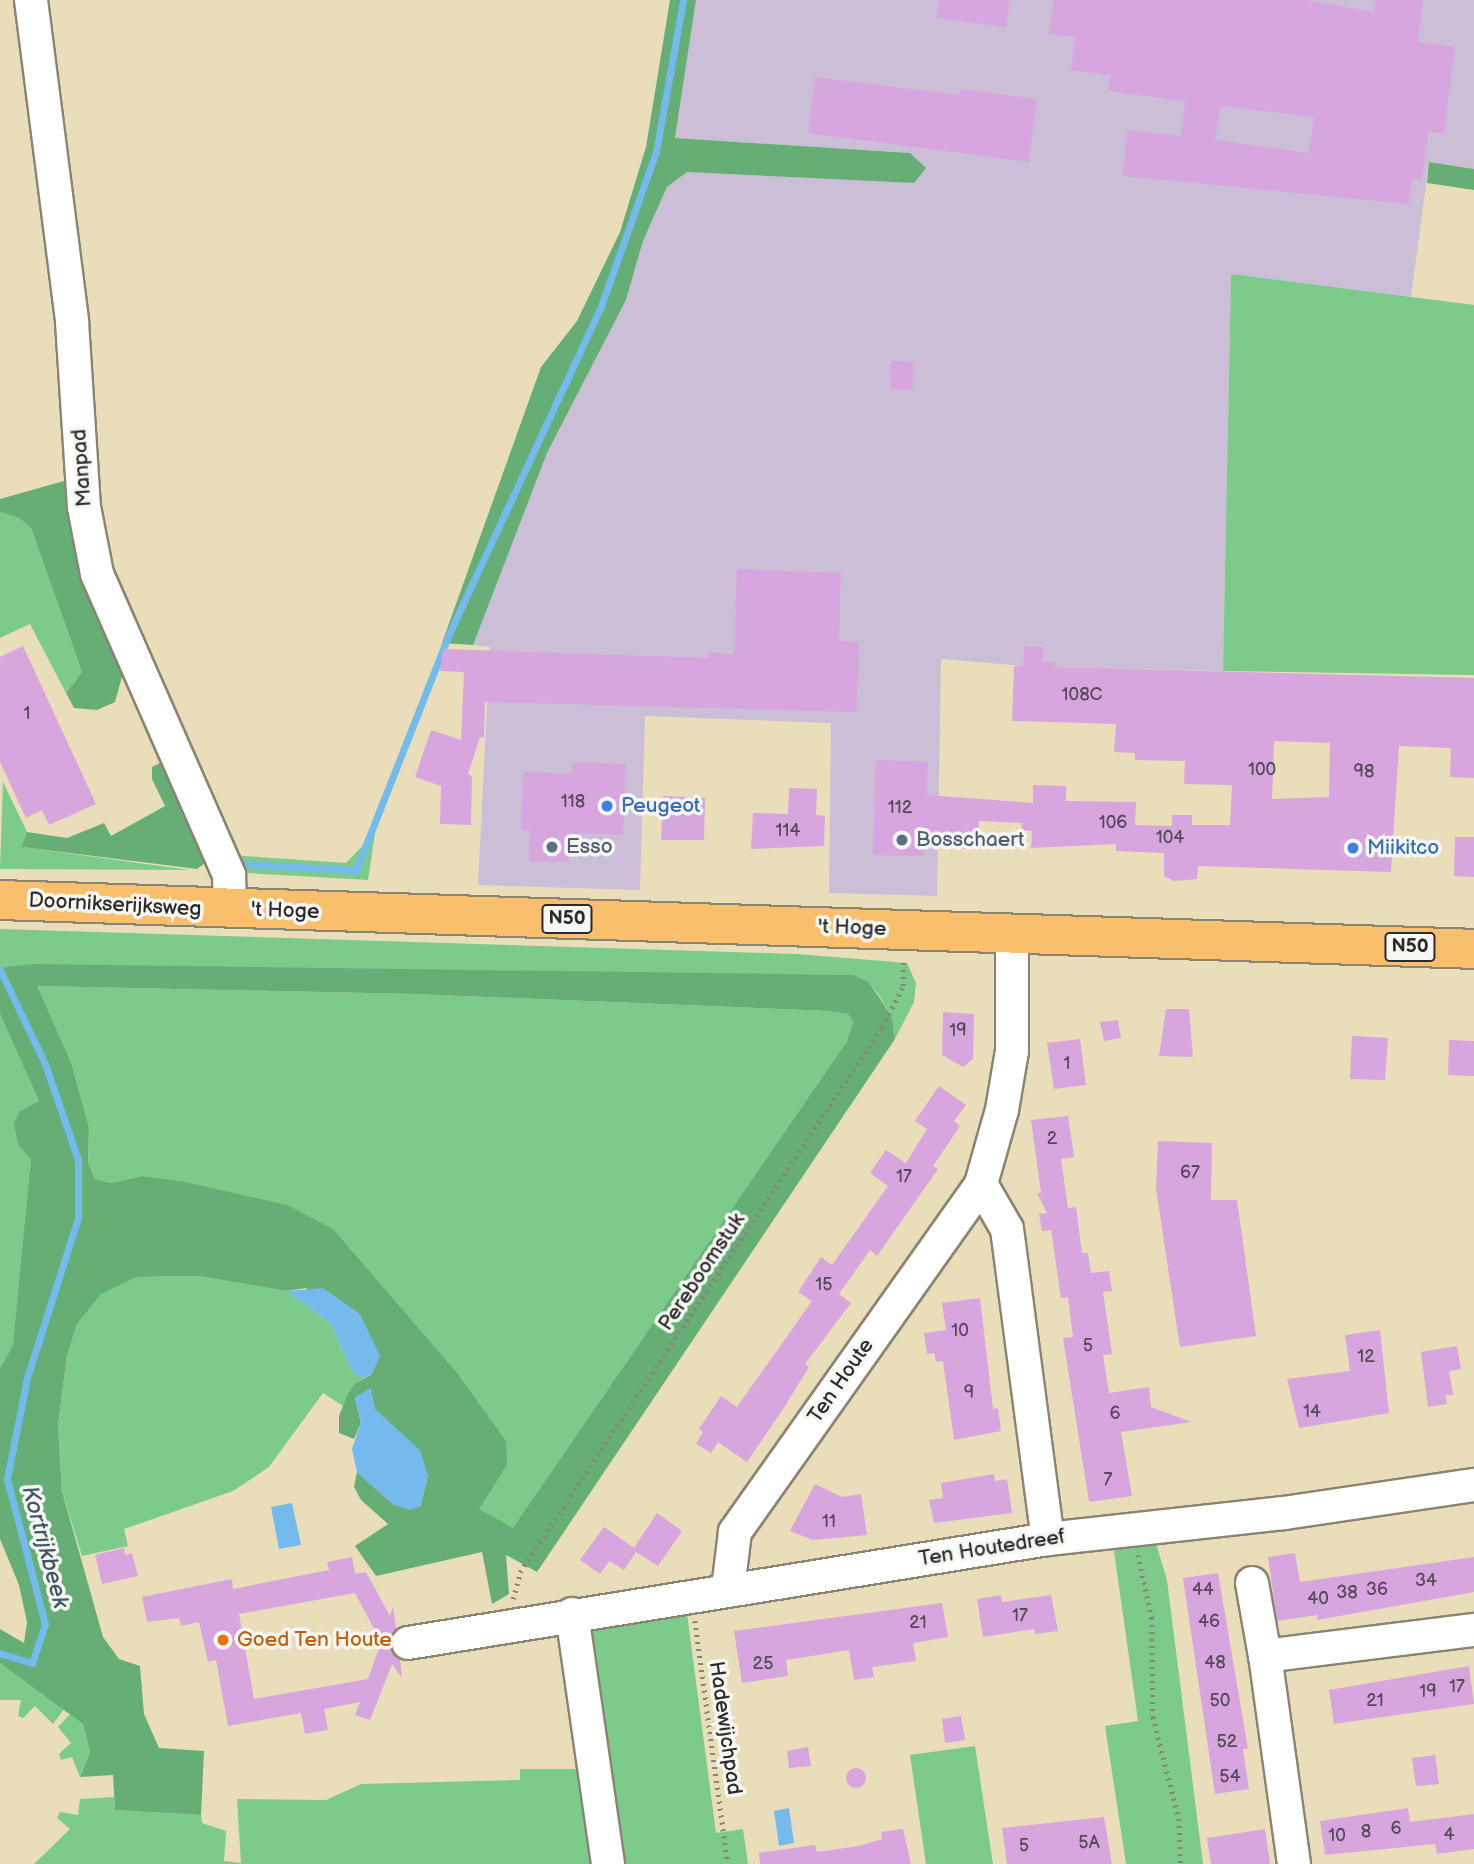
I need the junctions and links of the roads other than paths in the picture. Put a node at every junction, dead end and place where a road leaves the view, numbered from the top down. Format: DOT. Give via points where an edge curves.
graph roads {
  1 [pos="31,0"];
  2 [pos="0,900"];
  3 [pos="230,910"];
  4 [pos="1012,935"];
  5 [pos="1474,949"];
  6 [pos="981,1184"];
  7 [pos="1474,1485"];
  8 [pos="1048,1539"];
  9 [pos="1252,1583"];
  10 [pos="728,1590"];
  11 [pos="572,1614"];
  12 [pos="1474,1630"];
  13 [pos="408,1643"];
  14 [pos="1265,1656"];
  15 [pos="608,1864"];
  16 [pos="1294,1864"];
  1 -- 3 [label="street, Manpad" via="72,321 84,508 97,574 229,875"];
  2 -- 3 [label="main road, Doornikserijksweg / N50"];
  3 -- 4 [label="main road, 't Hoge / N50"];
  4 -- 5 [label="main road, 't Hoge / N50"];
  4 -- 6 [label="street, Ten Houte" via="1012,1051 1002,1110"];
  6 -- 8 [label="street" via="1007,1228"];
  6 -- 10 [label="street, Ten Houte" via="735,1532"];
  7 -- 8 [label="street, Ten Houtedreef" via="1284,1513"];
  8 -- 10 [label="street, Ten Houtedreef"];
  9 -- 14 [label="street"];
  10 -- 11 [label="street, Ten Houtedreef"];
  11 -- 13 [label="street, Ten Houtedreef"];
  11 -- 15 [label="street"];
  12 -- 14 [label="street"];
  14 -- 16 [label="street"];
}
